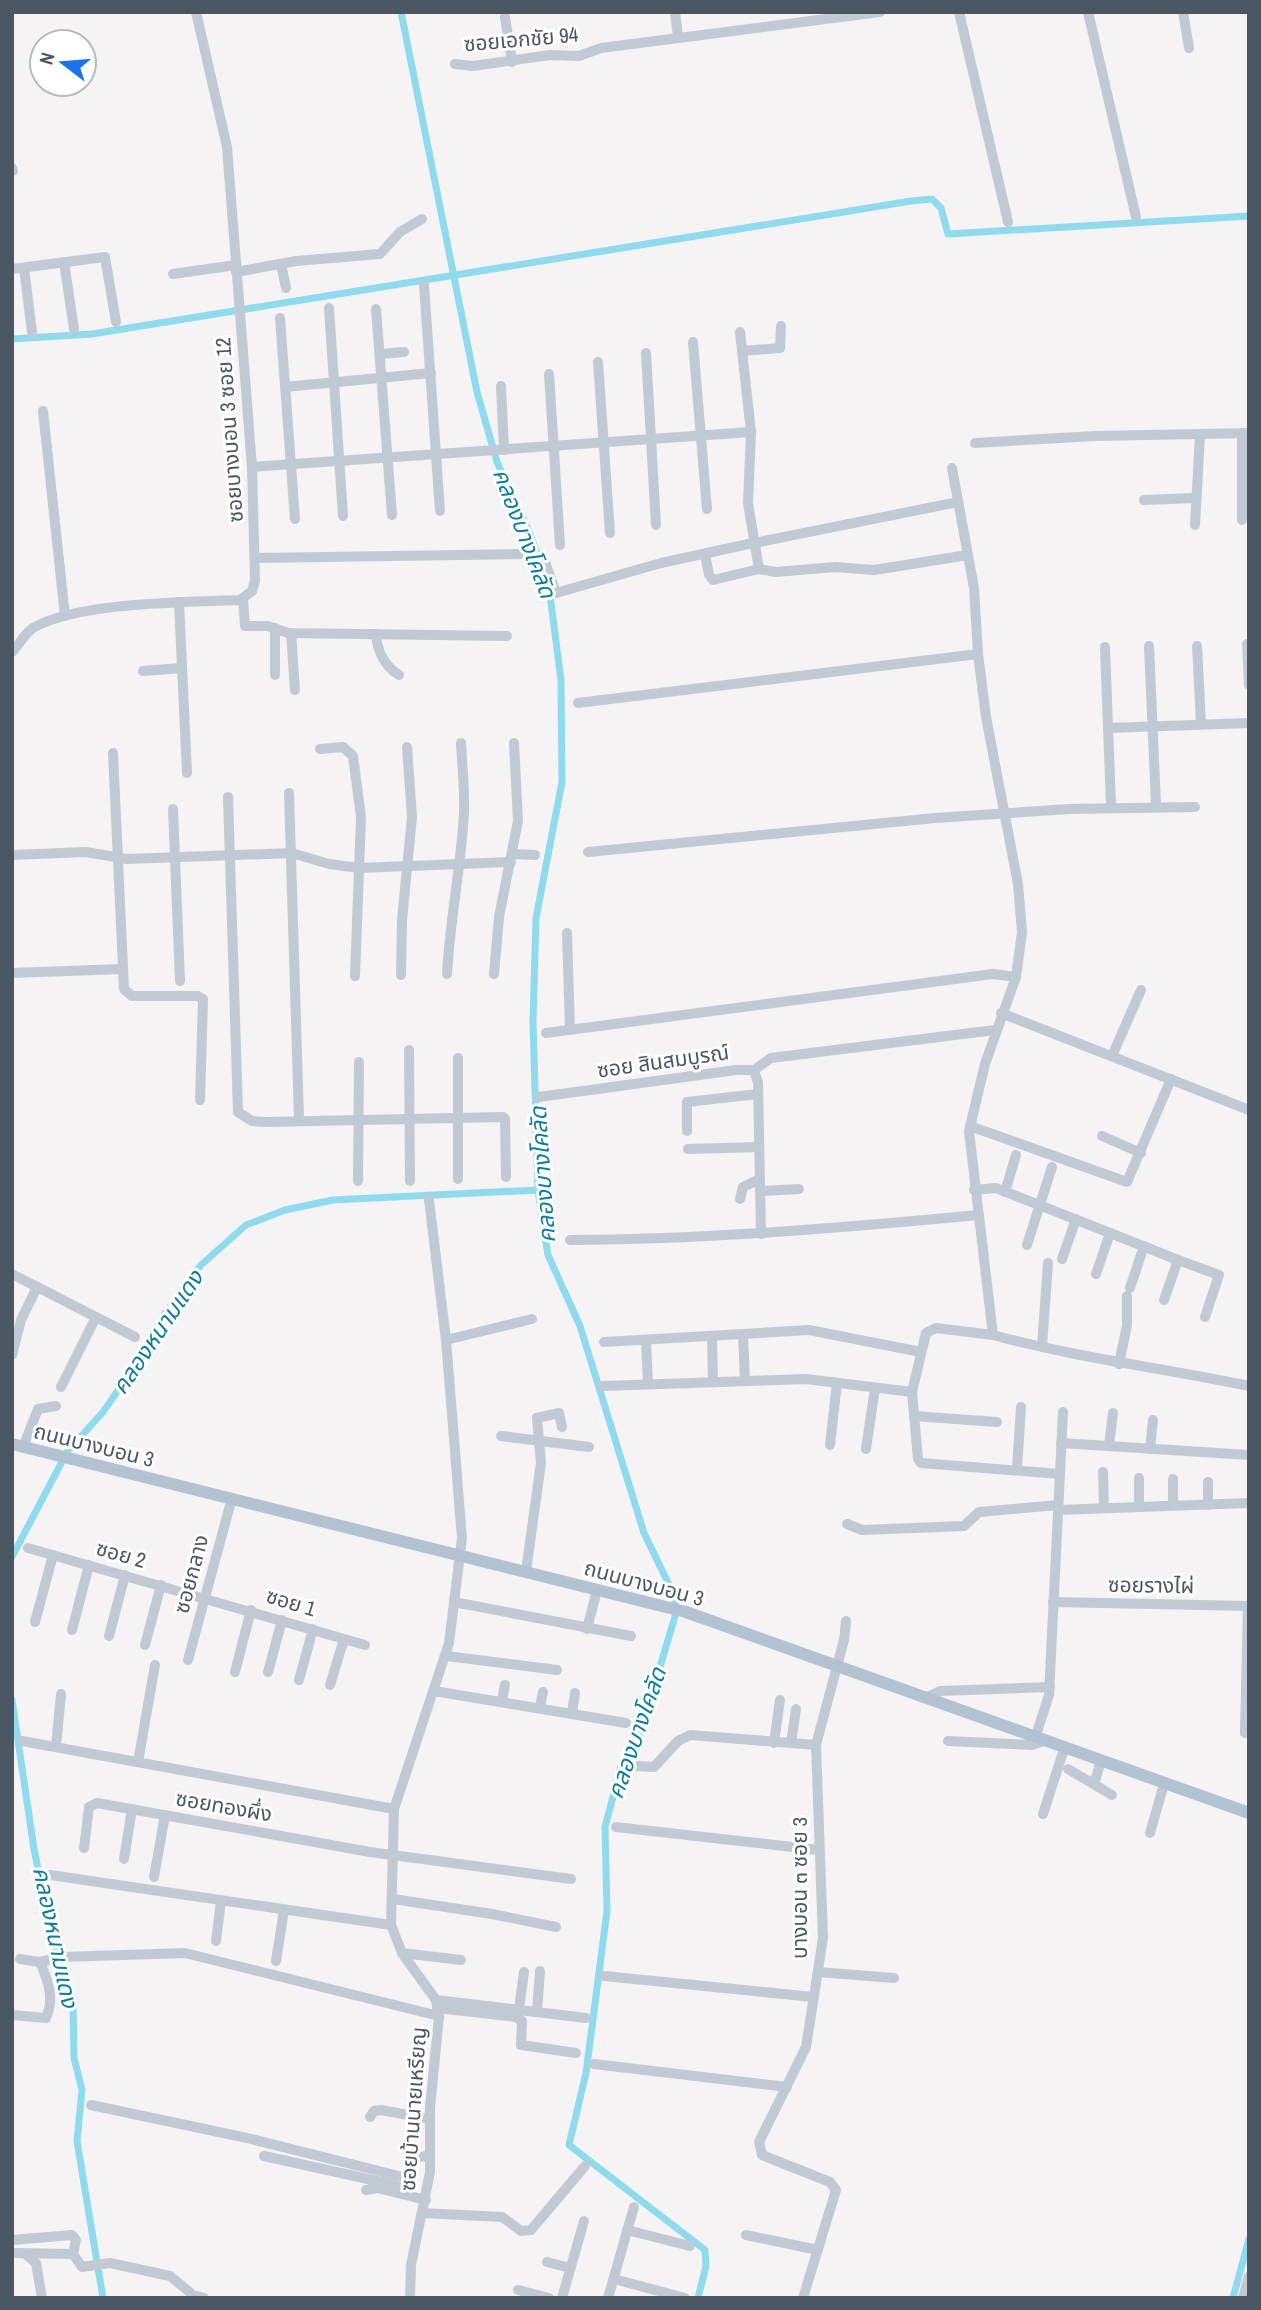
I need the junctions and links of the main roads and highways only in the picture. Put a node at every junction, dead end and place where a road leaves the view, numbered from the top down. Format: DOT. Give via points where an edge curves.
graph roads {
  1 [pos="17,1446"];
  2 [pos="1249,1813"];
  1 -- 2 [label="main road, ถนนบางบอน 3" via="686,1612"];
}
